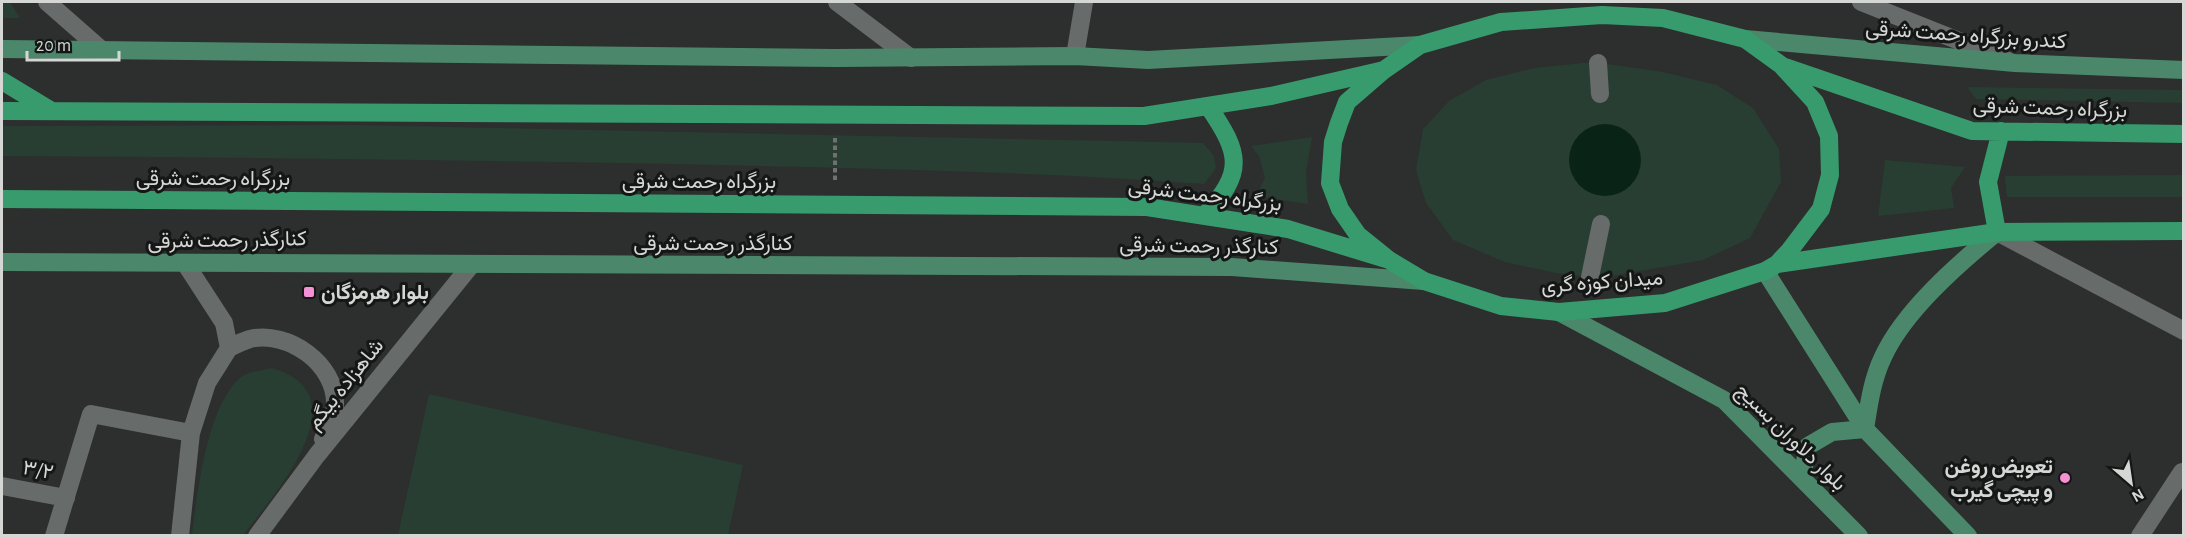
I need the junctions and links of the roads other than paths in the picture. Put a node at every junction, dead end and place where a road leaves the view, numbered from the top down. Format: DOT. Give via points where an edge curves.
graph roads {
  1 [pos="47,2"];
  2 [pos="837,2"];
  3 [pos="1084,2"];
  4 [pos="1861,2"];
  5 [pos="1745,39"];
  6 [pos="1420,45"];
  7 [pos="2,50"];
  8 [pos="104,52"];
  9 [pos="1075,56"];
  10 [pos="910,58"];
  11 [pos="1598,63"];
  12 [pos="2015,63"];
  13 [pos="1780,65"];
  14 [pos="1384,70"];
  15 [pos="2184,70"];
  16 [pos="2,81"];
  17 [pos="1600,94"];
  18 [pos="1208,106"];
  19 [pos="2,111"];
  20 [pos="51,111"];
  21 [pos="2001,131"];
  22 [pos="2184,134"];
  23 [pos="2,199"];
  24 [pos="1204,216"];
  25 [pos="1601,224"];
  26 [pos="2184,231"];
  27 [pos="1997,232"];
  28 [pos="1389,260"];
  29 [pos="2,262"];
  30 [pos="185,263"];
  31 [pos="472,264"];
  32 [pos="1771,268"];
  33 [pos="1590,277"];
  34 [pos="1424,281"];
  35 [pos="1559,312"];
  36 [pos="2184,331"];
  37 [pos="229,348"];
  38 [pos="1865,429"];
  39 [pos="191,433"];
  40 [pos="317,455"];
  41 [pos="2182,472"];
  42 [pos="1802,477"];
  43 [pos="2,486"];
  44 [pos="66,498"];
  45 [pos="54,536"];
  46 [pos="180,536"];
  47 [pos="257,536"];
  48 [pos="1858,536"];
  49 [pos="1968,536"];
  50 [pos="2140,536"];
  1 -- 8 [label="street"];
  2 -- 10 [label="street"];
  3 -- 9 [label="street"];
  4 -- 12 [label="street"];
  5 -- 6 [label="highway, میدان کوزه گری" via="1663,18 1602,15 1501,22"];
  5 -- 12 [label="main road, کندرو بزرگراه رحمت شرقی"];
  5 -- 13 [label="highway, میدان کوزه گری"];
  6 -- 9 [label="main road" via="1148,60"];
  6 -- 14 [label="highway, میدان کوزه گری"];
  7 -- 8 [label="main road"];
  8 -- 10 [label="main road"];
  9 -- 10 [label="main road"];
  11 -- 17 [label="street"];
  12 -- 15 [label="main road, کندرو بزرگراه رحمت شرقی"];
  13 -- 21 [label="highway, بزرگراه رحمت شرقی" via="1972,131"];
  13 -- 32 [label="highway, میدان کوزه گری" via="1815,102 1829,136 1830,175 1821,209"];
  14 -- 18 [label="highway"];
  14 -- 28 [label="highway, میدان کوزه گری" via="1347,102 1334,142 1330,183 1340,209 1358,235"];
  16 -- 20 [label="highway"];
  18 -- 20 [label="highway" via="1144,116"];
  18 -- 24 [label="highway" via="1221,124 1233,155 1233,178 1224,195"];
  19 -- 20 [label="highway"];
  21 -- 22 [label="highway, بزرگراه رحمت شرقی"];
  21 -- 27 [label="highway" via="1988,182"];
  23 -- 24 [label="highway, بزرگراه رحمت شرقی" via="1147,207"];
  24 -- 28 [label="highway, بزرگراه رحمت شرقی" via="1288,229"];
  25 -- 33 [label="street"];
  26 -- 27 [label="highway"];
  27 -- 32 [label="highway"];
  27 -- 36 [label="street"];
  27 -- 38 [label="main road" via="1951,270 1883,356 1871,389"];
  28 -- 34 [label="highway, میدان کوزه گری"];
  29 -- 30 [label="main road, کنارگذر رحمت شرقی"];
  30 -- 31 [label="main road, کنارگذر رحمت شرقی"];
  30 -- 37 [label="street" via="224,323"];
  31 -- 34 [label="main road, کنارگذر رحمت شرقی" via="1232,267"];
  31 -- 40 [label="street, شاهزاده بیگم"];
  32 -- 35 [label="highway, میدان کوزه گری" via="1665,303"];
  32 -- 38 [label="main road"];
  34 -- 35 [label="highway, میدان کوزه گری" via="1501,306"];
  35 -- 42 [label="main road, بلوار دلاوران بسیج" via="1724,400"];
  37 -- 39 [label="street" via="207,383"];
  37 -- 40 [label="street" via="250,339 271,338 291,344 320,365 331,382 335,405"];
  38 -- 42 [label="main road" via="1832,432 1808,446"];
  38 -- 49 [label="main road"];
  39 -- 44 [label="street" via="91,414"];
  39 -- 46 [label="street"];
  40 -- 47 [label="street, شاهزاده بیگم"];
  41 -- 50 [label="street"];
  42 -- 48 [label="main road, بلوار دلاوران بسیج"];
  43 -- 44 [label="street, ۳/۲"];
  44 -- 45 [label="street"];
}
